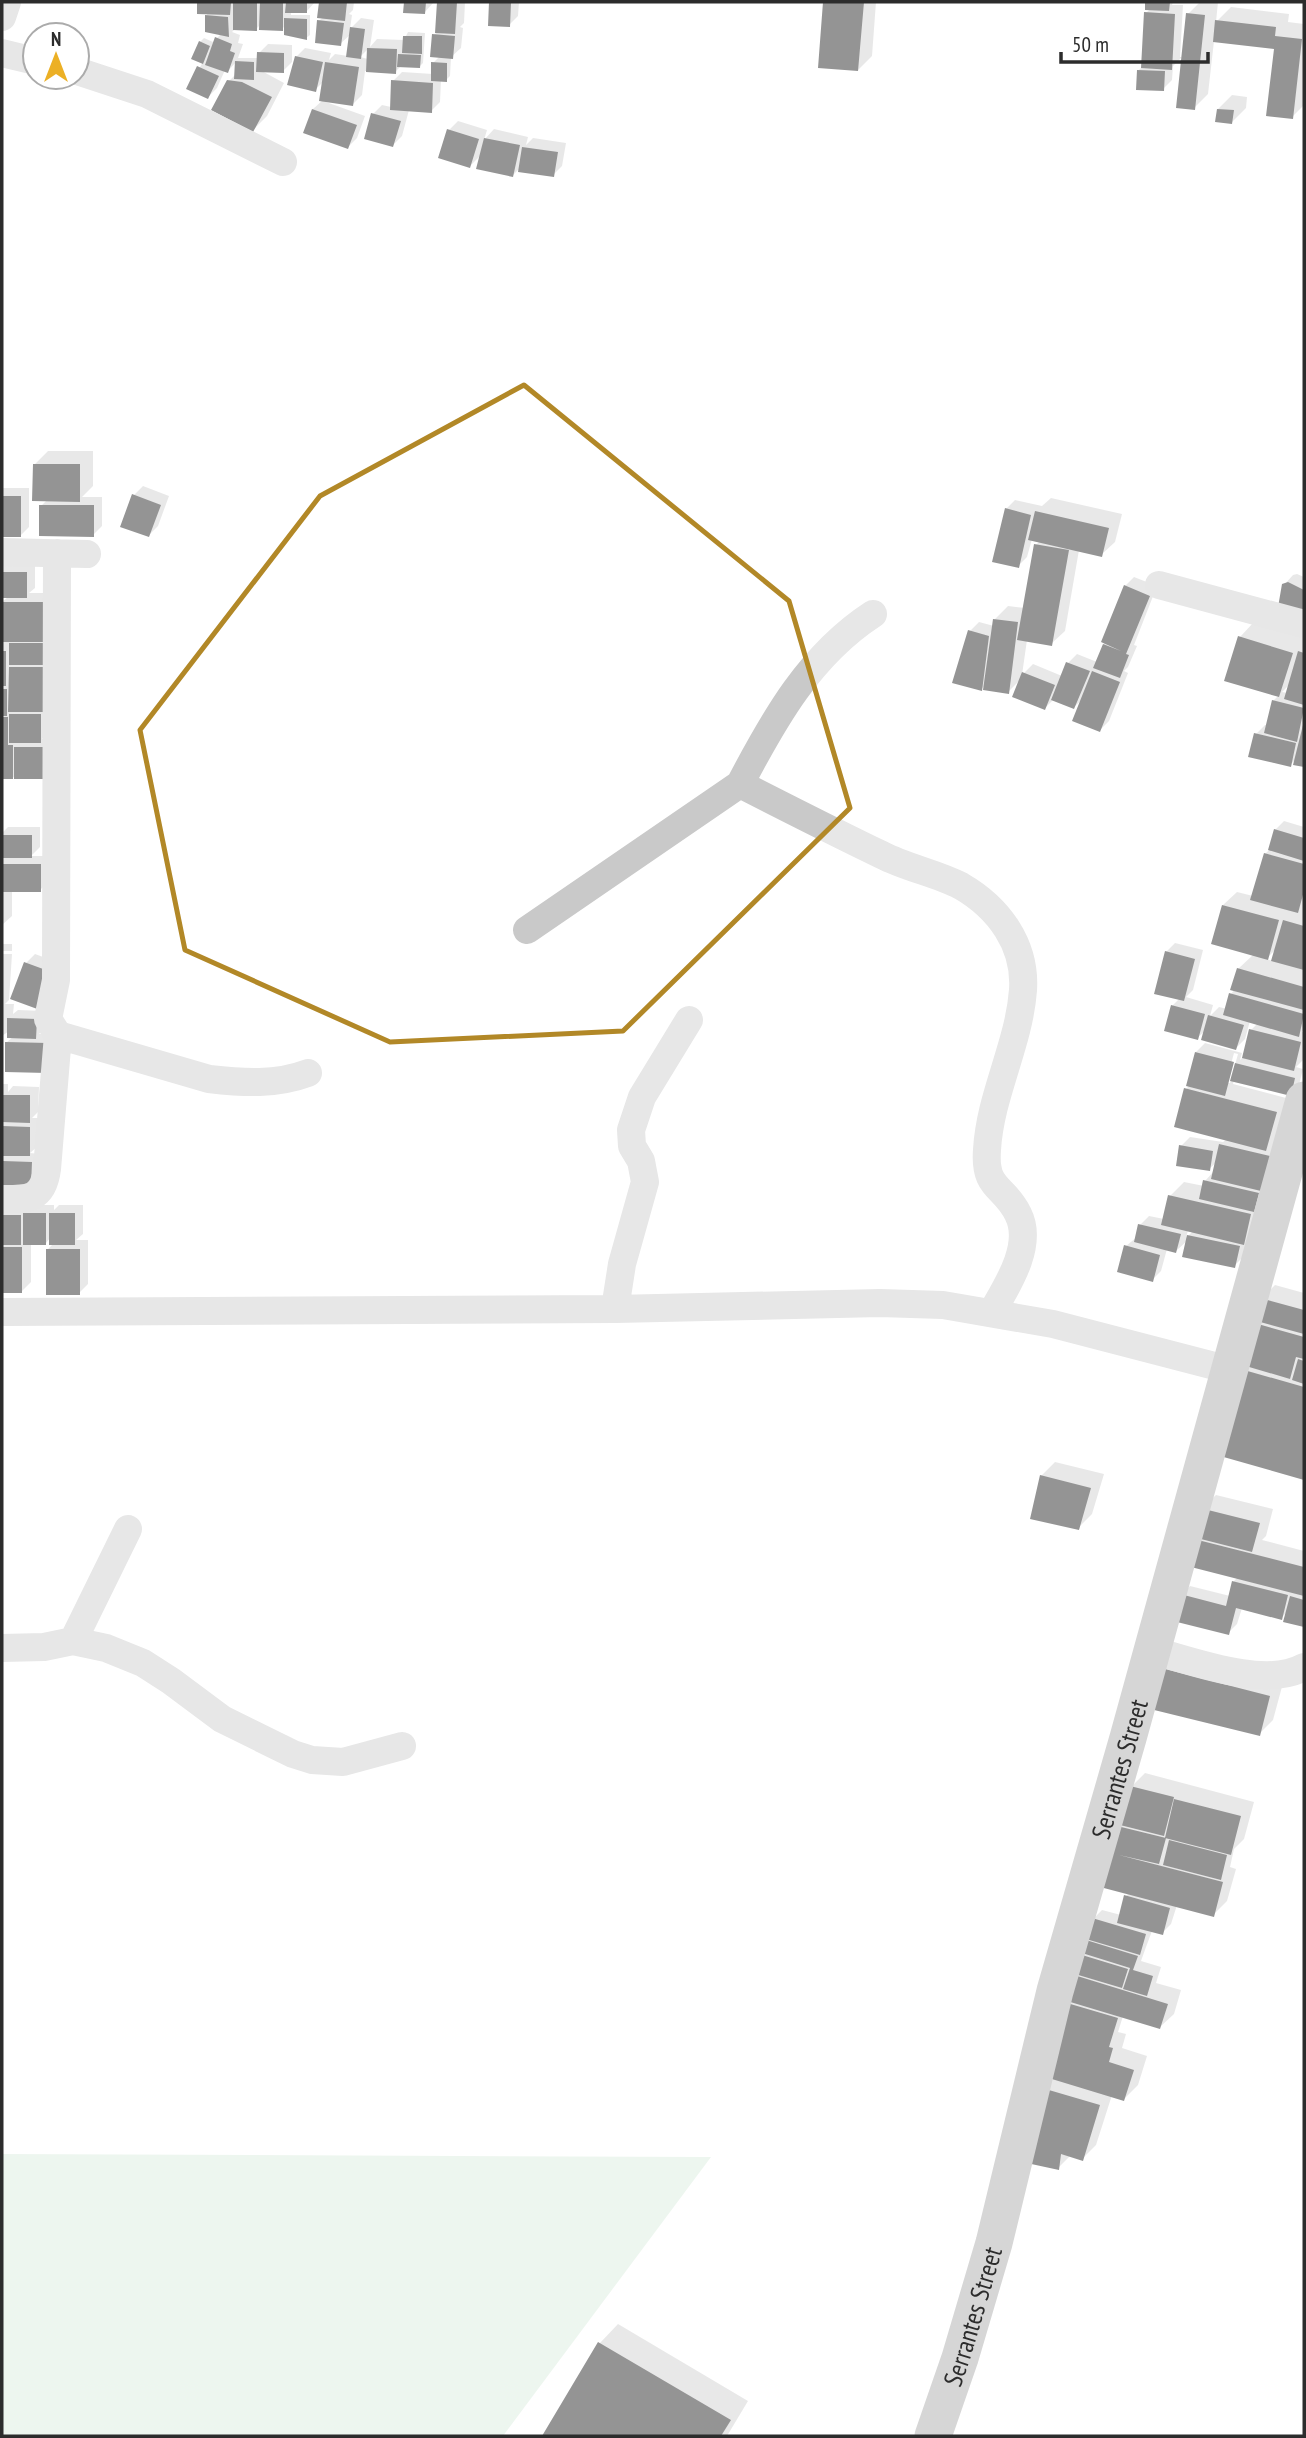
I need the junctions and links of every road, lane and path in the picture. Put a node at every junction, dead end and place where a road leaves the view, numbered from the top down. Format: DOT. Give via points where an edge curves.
graph roads {
  1 [pos="7,2"];
  2 [pos="2,17"];
  3 [pos="2,53"];
  4 [pos="21,58"];
  5 [pos="91,75"];
  6 [pos="283,162"];
  7 [pos="2,552"];
  8 [pos="57,553"];
  9 [pos="87,554"];
  10 [pos="1159,585"];
  11 [pos="873,614"];
  12 [pos="1304,624"];
  13 [pos="740,784"];
  14 [pos="527,930"];
  15 [pos="689,1020"];
  16 [pos="58,1035"];
  17 [pos="308,1073"];
  18 [pos="1304,1100"];
  19 [pos="2,1199"];
  20 [pos="615,1309"];
  21 [pos="2,1312"];
  22 [pos="992,1312"];
  23 [pos="1230,1370"];
  24 [pos="128,1529"];
  25 [pos="73,1641"];
  26 [pos="2,1648"];
  27 [pos="1151,1650"];
  28 [pos="1304,1667"];
  29 [pos="402,1745"];
  30 [pos="933,2436"];
  1 -- 2 [label="street"];
  3 -- 4 [label="street"];
  5 -- 6 [label="street" via="148,93"];
  7 -- 8 [label="street"];
  8 -- 9 [label="street"];
  8 -- 16 [label="street" via="56,980 48,1019"];
  10 -- 12 [label="street"];
  11 -- 13 [label="street" via="849,629 810,671 767,732"];
  13 -- 14 [label="street"];
  13 -- 22 [label="street" via="886,858 962,887 993,911 1020,951 1023,989 1019,1017 990,1128 986,1162 991,1181 1019,1214 1021,1249"];
  15 -- 20 [label="street" via="642,1097 631,1130 645,1182 622,1264"];
  16 -- 17 [label="street" via="209,1079 278,1082"];
  16 -- 19 [label="street" via="43,1187 31,1197"];
  18 -- 23 [label="main road, Serrantes Street"];
  20 -- 21 [label="street"];
  20 -- 22 [label="street" via="880,1303"];
  22 -- 23 [label="street"];
  23 -- 27 [label="main road, Serrantes Street"];
  24 -- 25 [label="street"];
  25 -- 26 [label="street"];
  25 -- 29 [label="street" via="136,1660 222,1719 293,1754 343,1762"];
  27 -- 28 [label="street" via="1247,1674 1295,1672"];
  27 -- 30 [label="main road, Serrantes Street" via="1055,1991 994,2243"];
}
